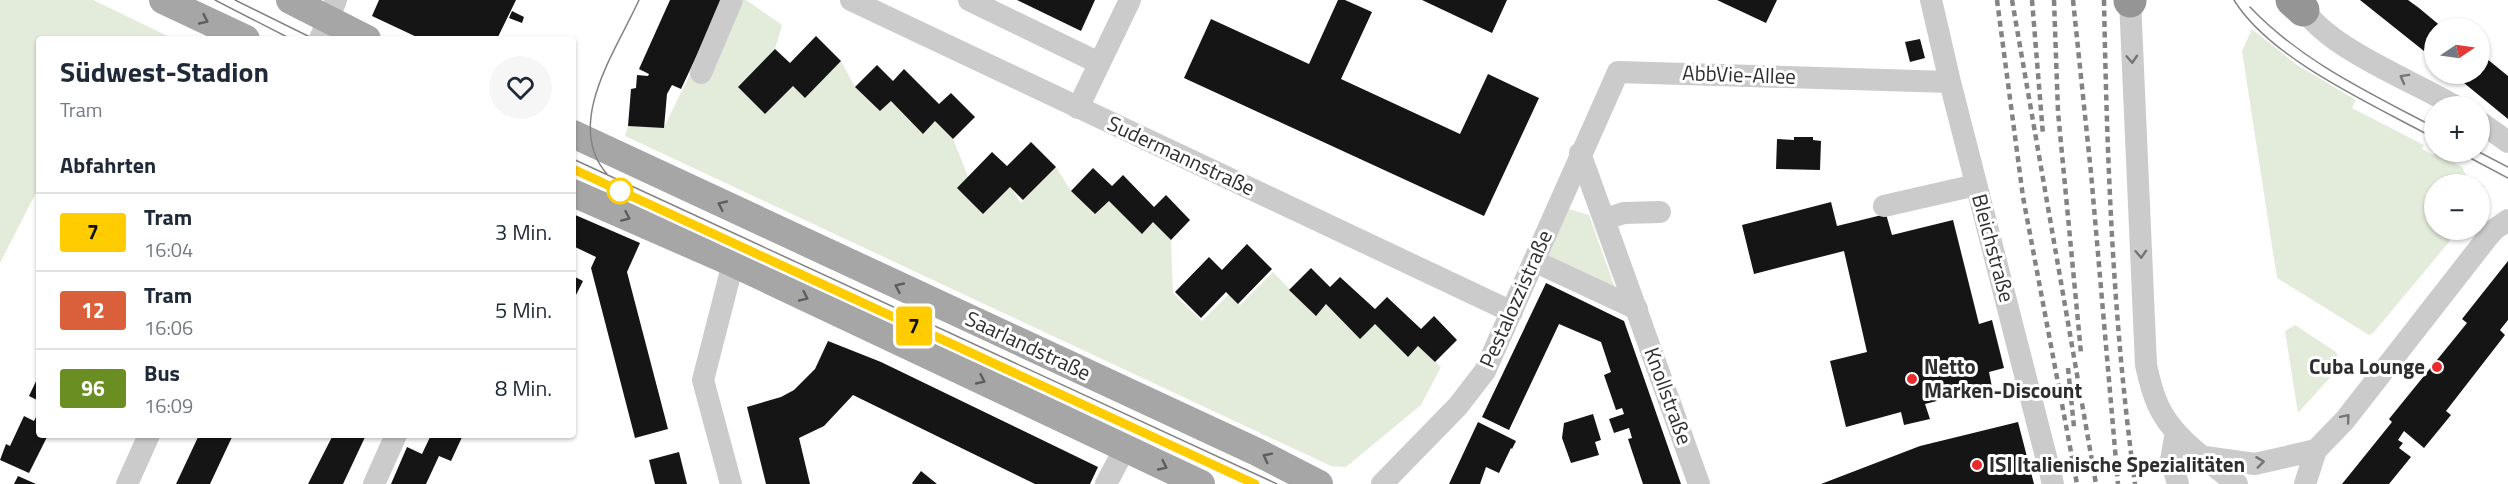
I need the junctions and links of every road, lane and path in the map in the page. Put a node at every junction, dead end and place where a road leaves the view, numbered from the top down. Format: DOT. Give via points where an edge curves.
graph roads {
  1 [pos="163,0"];
  2 [pos="290,0"];
  3 [pos="732,0"];
  4 [pos="850,0"];
  5 [pos="969,0"];
  6 [pos="1130,0"];
  7 [pos="2130,0"];
  8 [pos="2297,3"];
  9 [pos="1933,6"];
  10 [pos="328,20"];
  11 [pos="240,36"];
  12 [pos="362,36"];
  13 [pos="1100,63"];
  14 [pos="701,73"];
  15 [pos="1950,82"];
  16 [pos="2437,96"];
  17 [pos="1078,108"];
  18 [pos="2490,129"];
  19 [pos="576,135"];
  20 [pos="2508,142"];
  21 [pos="1580,153"];
  22 [pos="1976,185"];
  23 [pos="576,194"];
  24 [pos="1884,206"];
  25 [pos="1660,212"];
  26 [pos="1605,219"];
  27 [pos="2508,220"];
  28 [pos="1534,261"];
  29 [pos="733,263"];
  30 [pos="1637,309"];
  31 [pos="1512,312"];
  32 [pos="2176,432"];
  33 [pos="148,438"];
  34 [pos="395,438"];
  35 [pos="1125,448"];
  36 [pos="2316,450"];
  37 [pos="2203,457"];
  38 [pos="127,484"];
  39 [pos="374,484"];
  40 [pos="731,484"];
  41 [pos="1106,484"];
  42 [pos="1201,484"];
  43 [pos="1318,484"];
  44 [pos="1382,484"];
  45 [pos="1699,484"];
  46 [pos="2053,484"];
  47 [pos="2178,484"];
  48 [pos="2237,484"];
  49 [pos="2305,484"];
  1 -- 11 [label="main road, one-way"];
  2 -- 10 [label="main road"];
  3 -- 14 [label="street"];
  4 -- 17 [label="street, Sudermannstraße"];
  5 -- 13 [label="street"];
  6 -- 13 [label="street"];
  7 -- 32 [label="street, one-way" via="2146,365 2159,408"];
  16 -- 8 [label="street, one-way" via="2338,41 2312,21"];
  9 -- 15 [label="street, Bleichstraße"];
  10 -- 12 [label="main road"];
  13 -- 17 [label="street"];
  15 -- 21 [label="street, AbbVie-Allee" via="1618,72"];
  15 -- 22 [label="street, Bleichstraße"];
  17 -- 31 [label="street, Sudermannstraße"];
  18 -- 20 [label="street"];
  43 -- 19 [label="main road, Saarlandstraße, one-way" via="1257,452"];
  21 -- 26 [label="street, Knollstraße"];
  21 -- 28 [label="street, Pestalozzistraße"];
  22 -- 24 [label="street"];
  22 -- 46 [label="street, Bleichstraße"];
  23 -- 29 [label="main road, one-way"];
  25 -- 26 [label="street" via="1624,213"];
  26 -- 30 [label="street, Knollstraße"];
  36 -- 27 [label="street, one-way" via="2345,420 2487,238"];
  28 -- 30 [label="street"];
  28 -- 31 [label="street, Pestalozzistraße"];
  29 -- 35 [label="main road, one-way"];
  29 -- 40 [label="street" via="704,380"];
  30 -- 45 [label="street, Knollstraße"];
  31 -- 44 [label="street, Pestalozzistraße" via="1485,371 1458,406"];
  32 -- 37 [label="street"];
  32 -- 47 [label="street" via="2171,460"];
  33 -- 38 [label="street"];
  34 -- 39 [label="street"];
  35 -- 41 [label="street"];
  35 -- 42 [label="main road, one-way"];
  37 -- 36 [label="street, one-way" via="2255,464"];
  36 -- 49 [label="street"];
  37 -- 47 [label="street"];
  37 -- 48 [label="street"];
}
